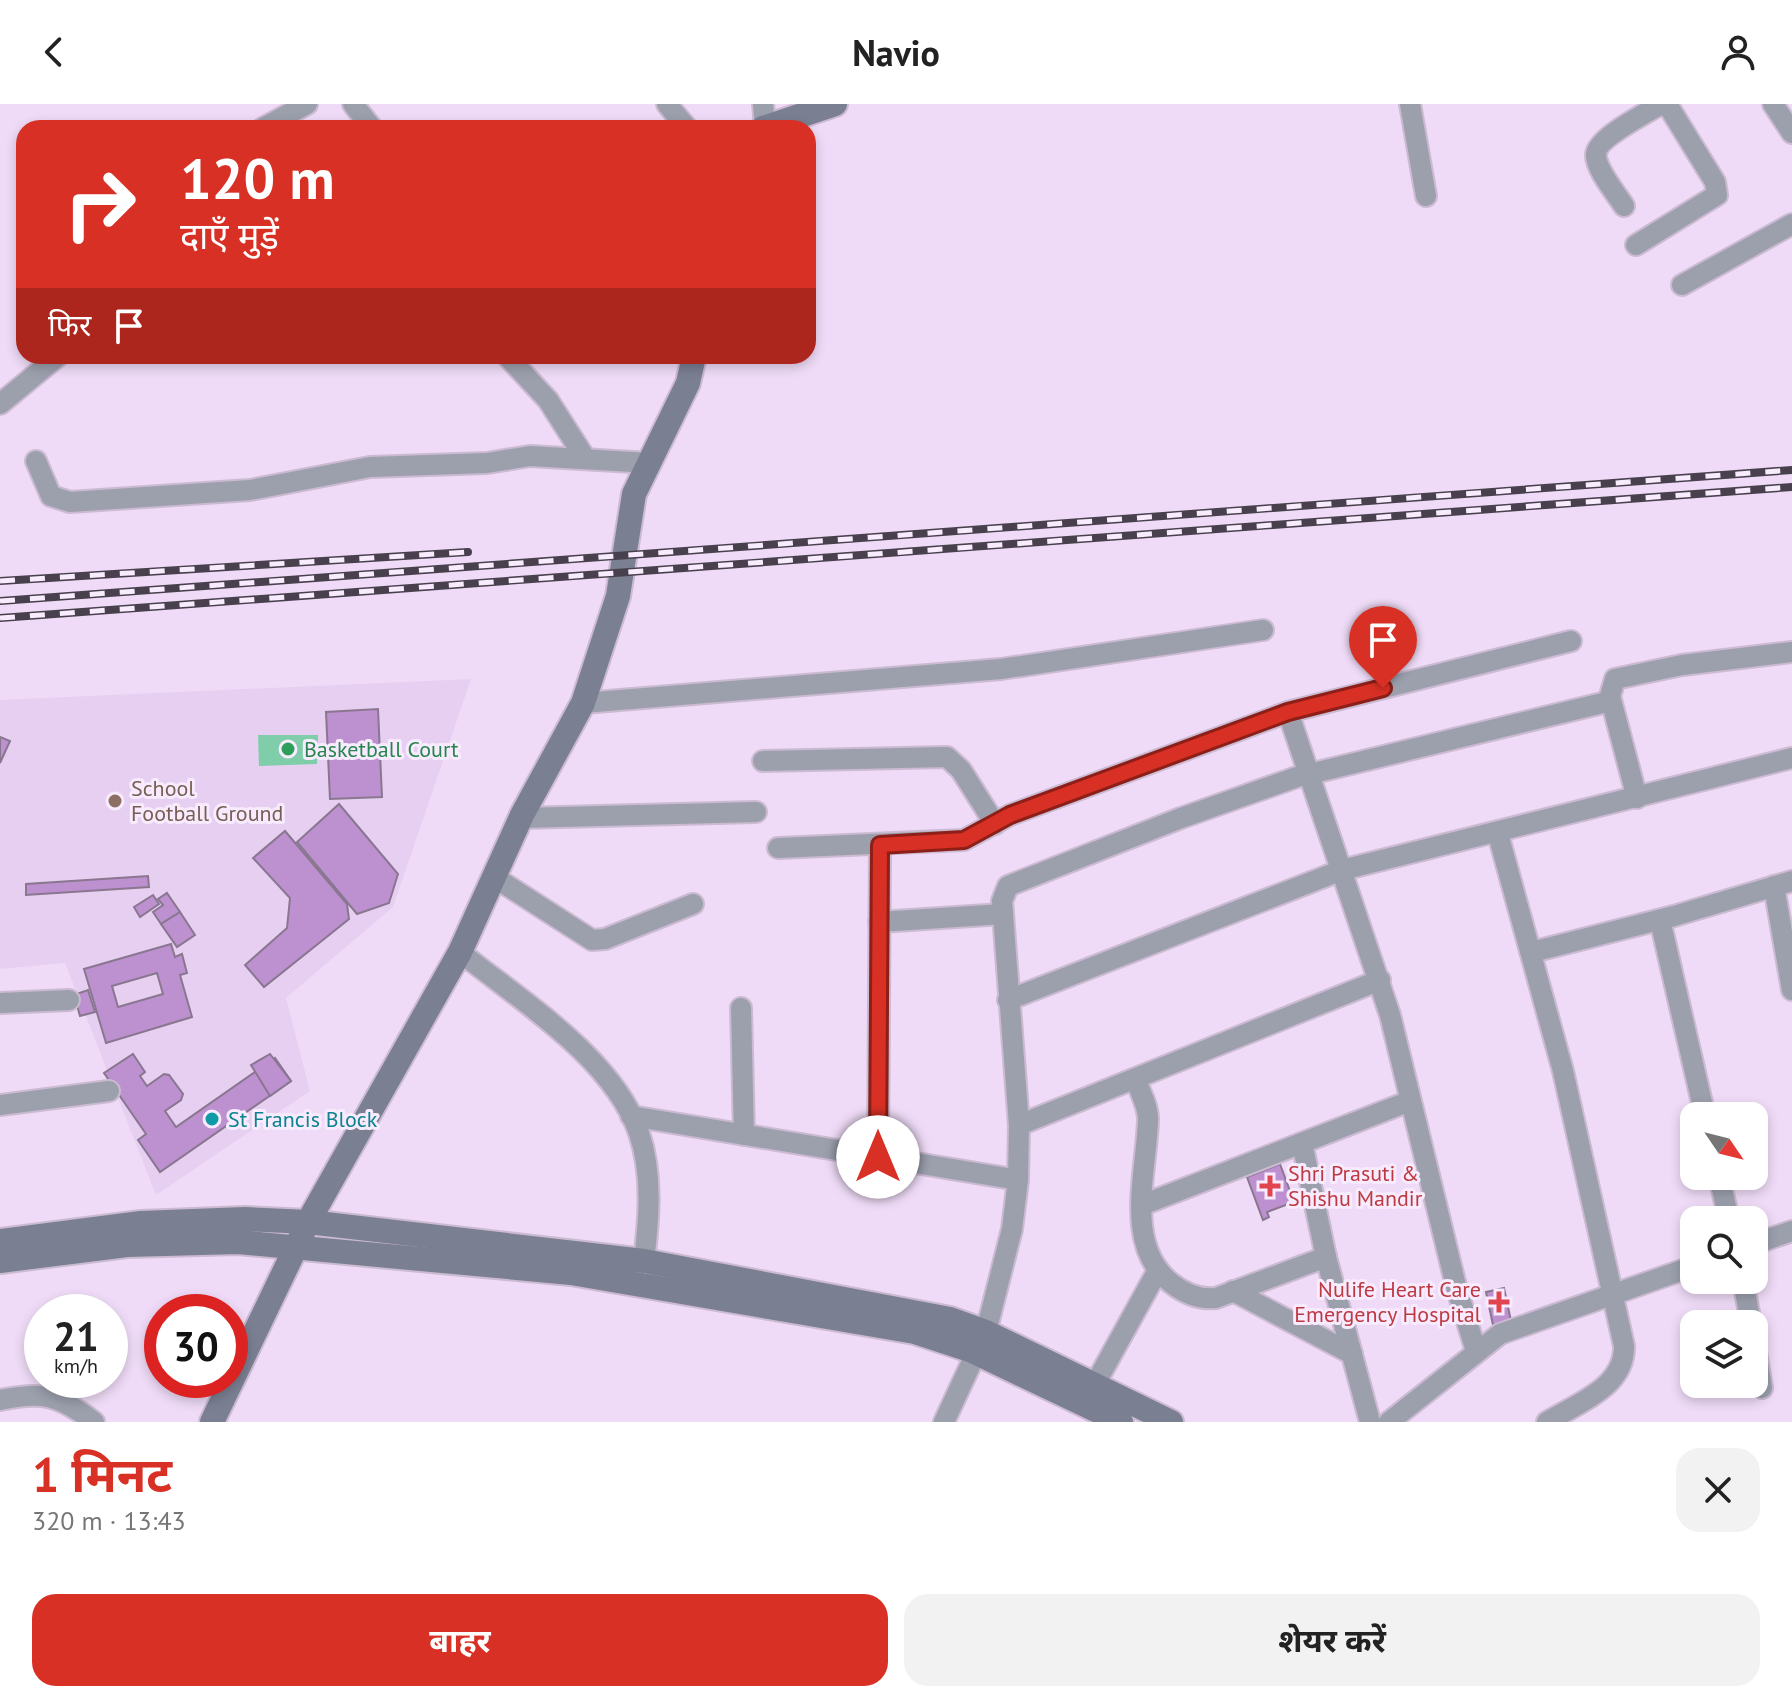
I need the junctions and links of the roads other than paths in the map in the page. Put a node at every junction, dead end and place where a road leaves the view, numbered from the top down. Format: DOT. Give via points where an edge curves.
graph roads {
  1 [pos="307,104"];
  2 [pos="353,104"];
  3 [pos="667,104"];
  4 [pos="835,104"];
  5 [pos="1410,104"];
  6 [pos="1664,104"];
  7 [pos="1773,104"];
  8 [pos="763,119"];
  9 [pos="278,120"];
  10 [pos="366,120"];
  11 [pos="680,120"];
  12 [pos="1792,133"];
  13 [pos="1426,196"];
  14 [pos="1624,206"];
  15 [pos="1792,224"];
  16 [pos="1636,245"];
  17 [pos="1682,285"];
  18 [pos="48,364"];
  19 [pos="514,364"];
  20 [pos="692,364"];
  21 [pos="0,404"];
  22 [pos="585,458"];
  23 [pos="36,461"];
  24 [pos="650,463"];
  25 [pos="1263,630"];
  26 [pos="1571,641"];
  27 [pos="1792,652"];
  28 [pos="1611,701"];
  29 [pos="583,703"];
  30 [pos="1288,712"];
  31 [pos="1792,758"];
  32 [pos="763,761"];
  33 [pos="1307,774"];
  34 [pos="1637,798"];
  35 [pos="756,812"];
  36 [pos="521,818"];
  37 [pos="995,824"];
  38 [pos="1498,834"];
  39 [pos="880,845"];
  40 [pos="778,848"];
  41 [pos="1342,870"];
  42 [pos="494,877"];
  43 [pos="1783,884"];
  44 [pos="693,904"];
  45 [pos="1003,914"];
  46 [pos="1660,920"];
  47 [pos="879,922"];
  48 [pos="460,952"];
  49 [pos="1532,952"];
  50 [pos="1380,980"];
  51 [pos="1792,990"];
  52 [pos="69,1000"];
  53 [pos="1008,1000"];
  54 [pos="0,1003"];
  55 [pos="741,1008"];
  56 [pos="1135,1079"];
  57 [pos="109,1091"];
  58 [pos="1410,1101"];
  59 [pos="1702,1102"];
  60 [pos="0,1105"];
  61 [pos="631,1116"];
  62 [pos="1019,1125"];
  63 [pos="744,1135"];
  64 [pos="1302,1143"];
  65 [pos="878,1157"];
  66 [pos="1018,1180"];
  67 [pos="1142,1205"];
  68 [pos="308,1222"];
  69 [pos="1792,1231"];
  70 [pos="1768,1239"];
  71 [pos="0,1241"];
  72 [pos="297,1245"];
  73 [pos="1326,1257"];
  74 [pos="0,1261"];
  75 [pos="644,1261"];
  76 [pos="1158,1270"];
  77 [pos="1680,1271"];
  78 [pos="1233,1291"];
  79 [pos="1612,1295"];
  80 [pos="981,1343"];
  81 [pos="1476,1351"];
  82 [pos="1352,1354"];
  83 [pos="1094,1386"];
  84 [pos="0,1400"];
  85 [pos="94,1422"];
  86 [pos="212,1422"];
  87 [pos="944,1422"];
  88 [pos="1121,1422"];
  89 [pos="1171,1422"];
  90 [pos="1370,1422"];
  91 [pos="1389,1422"];
  92 [pos="1547,1422"];
  1 -- 9 [label="street"];
  2 -- 10 [label="street"];
  3 -- 11 [label="street"];
  4 -- 8 [label="main road"];
  5 -- 13 [label="street"];
  6 -- 14 [label="street" via="1597,149 1598,161"];
  6 -- 16 [label="street" via="1717,186 1717,195"];
  7 -- 12 [label="street"];
  15 -- 17 [label="street"];
  18 -- 21 [label="street"];
  19 -- 22 [label="street" via="548,400"];
  20 -- 24 [label="main road"];
  22 -- 23 [label="street" via="530,456 487,463 370,467 250,490 70,502 51,496"];
  22 -- 24 [label="street"];
  24 -- 29 [label="main road" via="634,494 618,596"];
  25 -- 29 [label="street" via="1001,669"];
  26 -- 30 [label="street"];
  27 -- 28 [label="street" via="1626,674 1612,683"];
  28 -- 33 [label="street"];
  28 -- 34 [label="street"];
  29 -- 36 [label="main road"];
  30 -- 33 [label="street"];
  30 -- 37 [label="street"];
  31 -- 34 [label="street"];
  32 -- 37 [label="street" via="947,757"];
  33 -- 41 [label="street"];
  33 -- 45 [label="street" via="1015,882 1002,896"];
  34 -- 38 [label="street"];
  35 -- 36 [label="street"];
  36 -- 42 [label="main road"];
  37 -- 39 [label="street" via="950,843"];
  38 -- 41 [label="street"];
  38 -- 49 [label="street"];
  39 -- 40 [label="street"];
  39 -- 47 [label="street"];
  41 -- 50 [label="street"];
  41 -- 53 [label="street"];
  42 -- 44 [label="street" via="592,940"];
  42 -- 48 [label="main road"];
  43 -- 46 [label="street"];
  43 -- 51 [label="street"];
  45 -- 47 [label="street"];
  45 -- 53 [label="street"];
  46 -- 49 [label="street"];
  46 -- 59 [label="street"];
  47 -- 65 [label="street"];
  48 -- 61 [label="street" via="570,1037"];
  48 -- 68 [label="main road"];
  49 -- 79 [label="street"];
  50 -- 56 [label="street"];
  50 -- 58 [label="street"];
  52 -- 54 [label="street"];
  53 -- 62 [label="street"];
  55 -- 63 [label="street"];
  56 -- 62 [label="street"];
  56 -- 67 [label="street" via="1148,1121"];
  57 -- 60 [label="street"];
  58 -- 64 [label="street"];
  58 -- 81 [label="street"];
  61 -- 63 [label="street"];
  61 -- 75 [label="street" via="648,1178"];
  62 -- 66 [label="street"];
  63 -- 65 [label="street"];
  64 -- 67 [label="street"];
  64 -- 73 [label="street"];
  65 -- 66 [label="street"];
  66 -- 80 [label="street" via="1012,1229"];
  67 -- 76 [label="street" via="1145,1234"];
  68 -- 71 [label="main road" via="141,1223"];
  68 -- 72 [label="main road"];
  68 -- 75 [label="main road"];
  69 -- 70 [label="street"];
  72 -- 74 [label="main road" via="127,1245"];
  72 -- 80 [label="main road" via="571,1273"];
  72 -- 86 [label="main road"];
  73 -- 78 [label="street"];
  73 -- 82 [label="street"];
  75 -- 80 [label="main road" via="919,1311"];
  76 -- 78 [label="street" via="1199,1298"];
  76 -- 83 [label="street"];
  77 -- 79 [label="street"];
  78 -- 82 [label="street"];
  79 -- 81 [label="street" via="1518,1326"];
  79 -- 92 [label="street" via="1624,1346 1622,1367 1605,1386"];
  80 -- 83 [label="main road"];
  80 -- 87 [label="street"];
  80 -- 88 [label="main road"];
  81 -- 91 [label="street"];
  82 -- 90 [label="street"];
  83 -- 89 [label="main road"];
  84 -- 85 [label="street" via="52,1396"];
}
